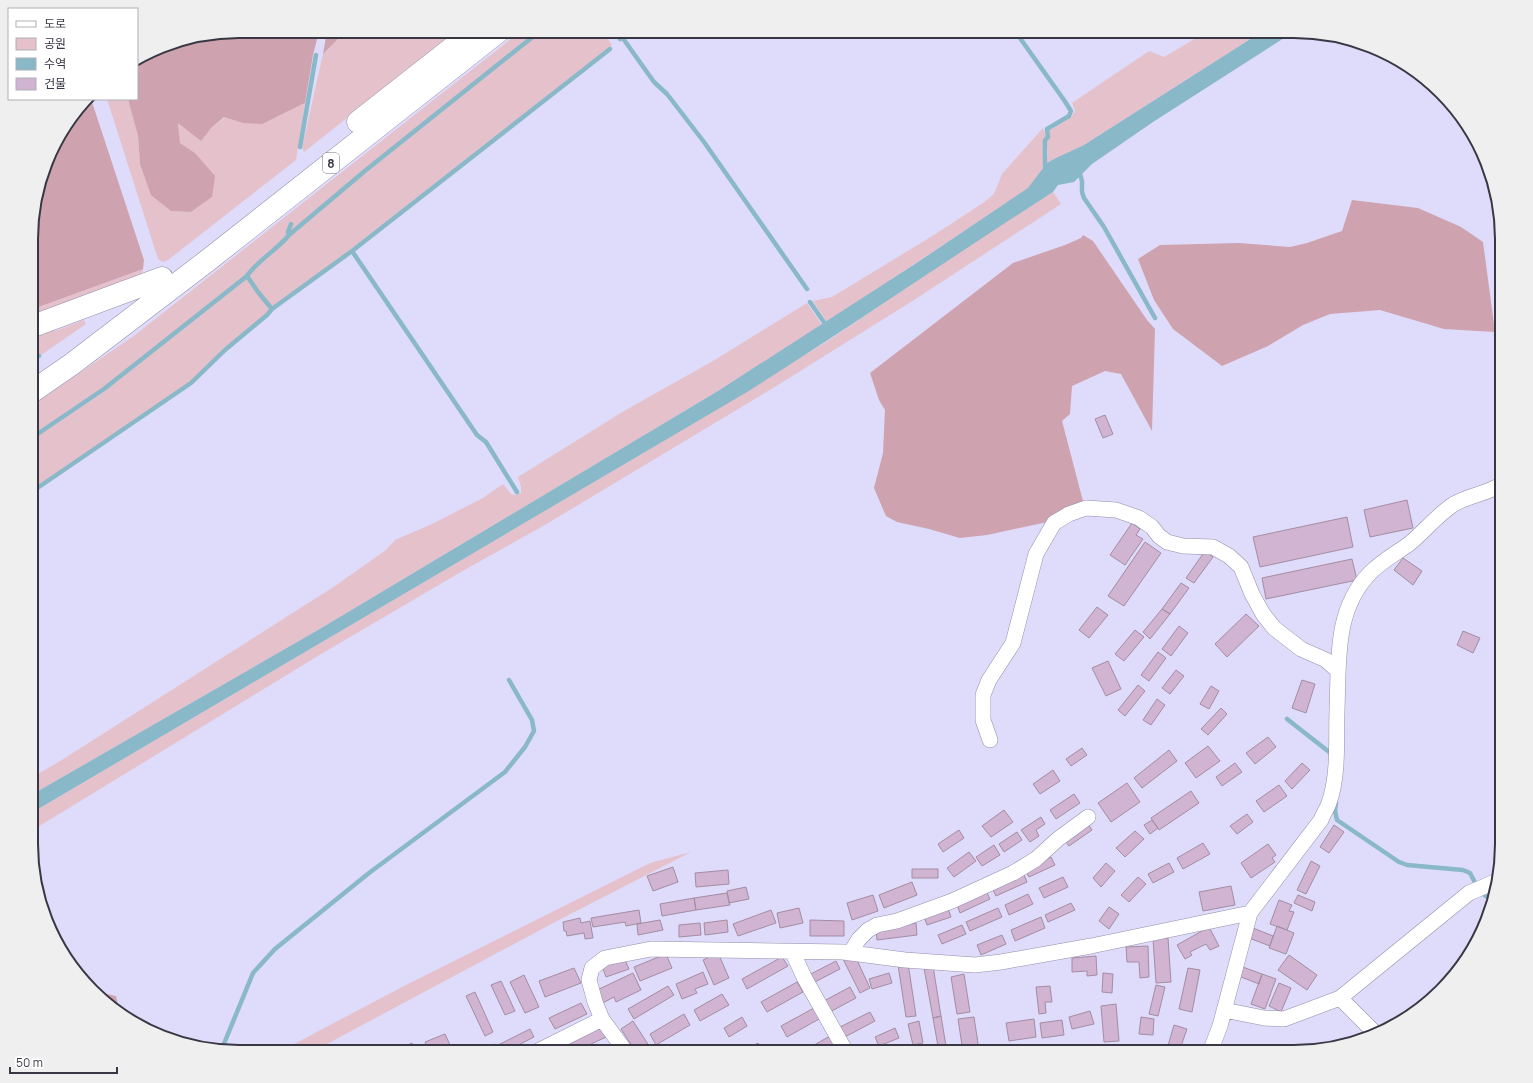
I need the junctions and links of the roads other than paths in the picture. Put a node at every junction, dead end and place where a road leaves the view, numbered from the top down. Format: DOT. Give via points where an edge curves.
graph roads {
  1 [pos="465,38"];
  2 [pos="490,38"];
  3 [pos="162,278"];
  4 [pos="38,324"];
  5 [pos="38,369"];
  6 [pos="38,388"];
  7 [pos="1495,489"];
  8 [pos="1338,671"];
  9 [pos="990,740"];
  10 [pos="1088,817"];
  11 [pos="1491,884"];
  12 [pos="1250,913"];
  13 [pos="792,951"];
  14 [pos="850,953"];
  15 [pos="1340,998"];
  16 [pos="1224,1010"];
  17 [pos="602,1019"];
  18 [pos="1372,1030"];
  19 [pos="550,1045"];
  20 [pos="621,1045"];
  21 [pos="842,1045"];
  22 [pos="1213,1045"];
  1 -- 3 [label="highway, 8"];
  2 -- 6 [label="highway, 8" via="207,260"];
  3 -- 4 [label="highway"];
  3 -- 5 [label="highway, 8"];
  7 -- 8 [label="street" via="1456,503 1436,516 1409,544 1388,557 1369,574 1350,600 1341,626"];
  8 -- 9 [label="street" via="1326,660 1301,649 1274,628 1252,594 1241,567 1229,556 1214,547 1183,546 1167,542 1139,518 1116,510 1086,508 1054,523 1036,554 1012,643 989,680 983,695 983,720"];
  8 -- 12 [label="street" via="1336,757 1329,804 1321,820"];
  10 -- 14 [label="street" via="1036,859 1013,873 952,901 897,921 877,925 859,939"];
  11 -- 15 [label="street" via="1469,893"];
  12 -- 14 [label="street" via="1098,944 974,965"];
  12 -- 16 [label="street"];
  13 -- 14 [label="street"];
  13 -- 17 [label="street" via="651,948 605,958 592,968 589,980"];
  13 -- 21 [label="street"];
  15 -- 16 [label="street" via="1284,1019"];
  15 -- 18 [label="street"];
  16 -- 22 [label="street"];
  17 -- 19 [label="street"];
  17 -- 20 [label="street"];
}
